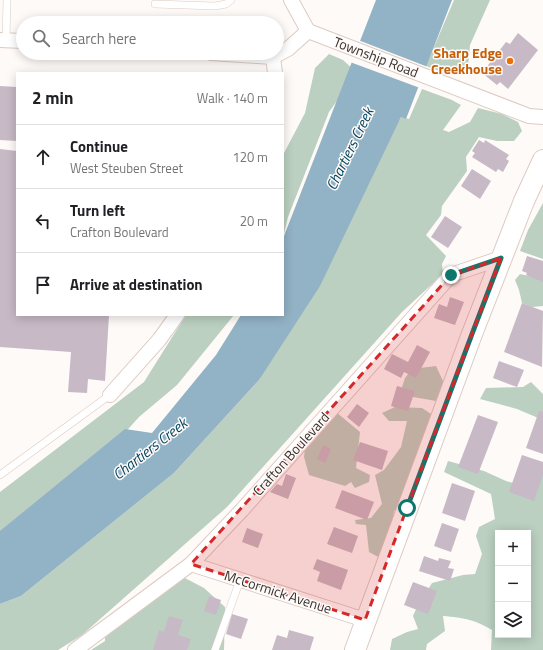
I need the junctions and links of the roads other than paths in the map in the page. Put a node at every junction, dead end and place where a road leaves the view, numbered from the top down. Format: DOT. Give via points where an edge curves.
graph roads {
  1 [pos="7,0"];
  2 [pos="231,0"];
  3 [pos="291,0"];
  4 [pos="155,4"];
  5 [pos="308,31"];
  6 [pos="3,40"];
  7 [pos="16,41"];
  8 [pos="284,51"];
  9 [pos="273,60"];
  10 [pos="275,72"];
  11 [pos="543,117"];
  12 [pos="543,160"];
  13 [pos="501,258"];
  14 [pos="177,316"];
  15 [pos="110,395"];
  16 [pos="0,475"];
  17 [pos="191,564"];
  18 [pos="240,580"];
  19 [pos="365,620"];
  20 [pos="75,650"];
  21 [pos="215,650"];
  22 [pos="355,650"];
  1 -- 6 [label="lane"];
  2 -- 4 [label="lane" via="215,6"];
  3 -- 5 [label="street"];
  5 -- 8 [label="street"];
  5 -- 11 [label="street, Township Road" via="529,116"];
  6 -- 7 [label="street"];
  9 -- 10 [label="street"];
  12 -- 13 [label="main road" via="531,195"];
  13 -- 17 [label="street, Crafton Boulevard" via="451,275"];
  13 -- 19 [label="main road"];
  14 -- 15 [label="street"];
  15 -- 16 [label="lane"];
  17 -- 18 [label="street, McCormick Avenue"];
  17 -- 20 [label="street, Crafton Boulevard"];
  18 -- 19 [label="street, McCormick Avenue"];
  18 -- 21 [label="lane"];
  19 -- 22 [label="main road"];
}
